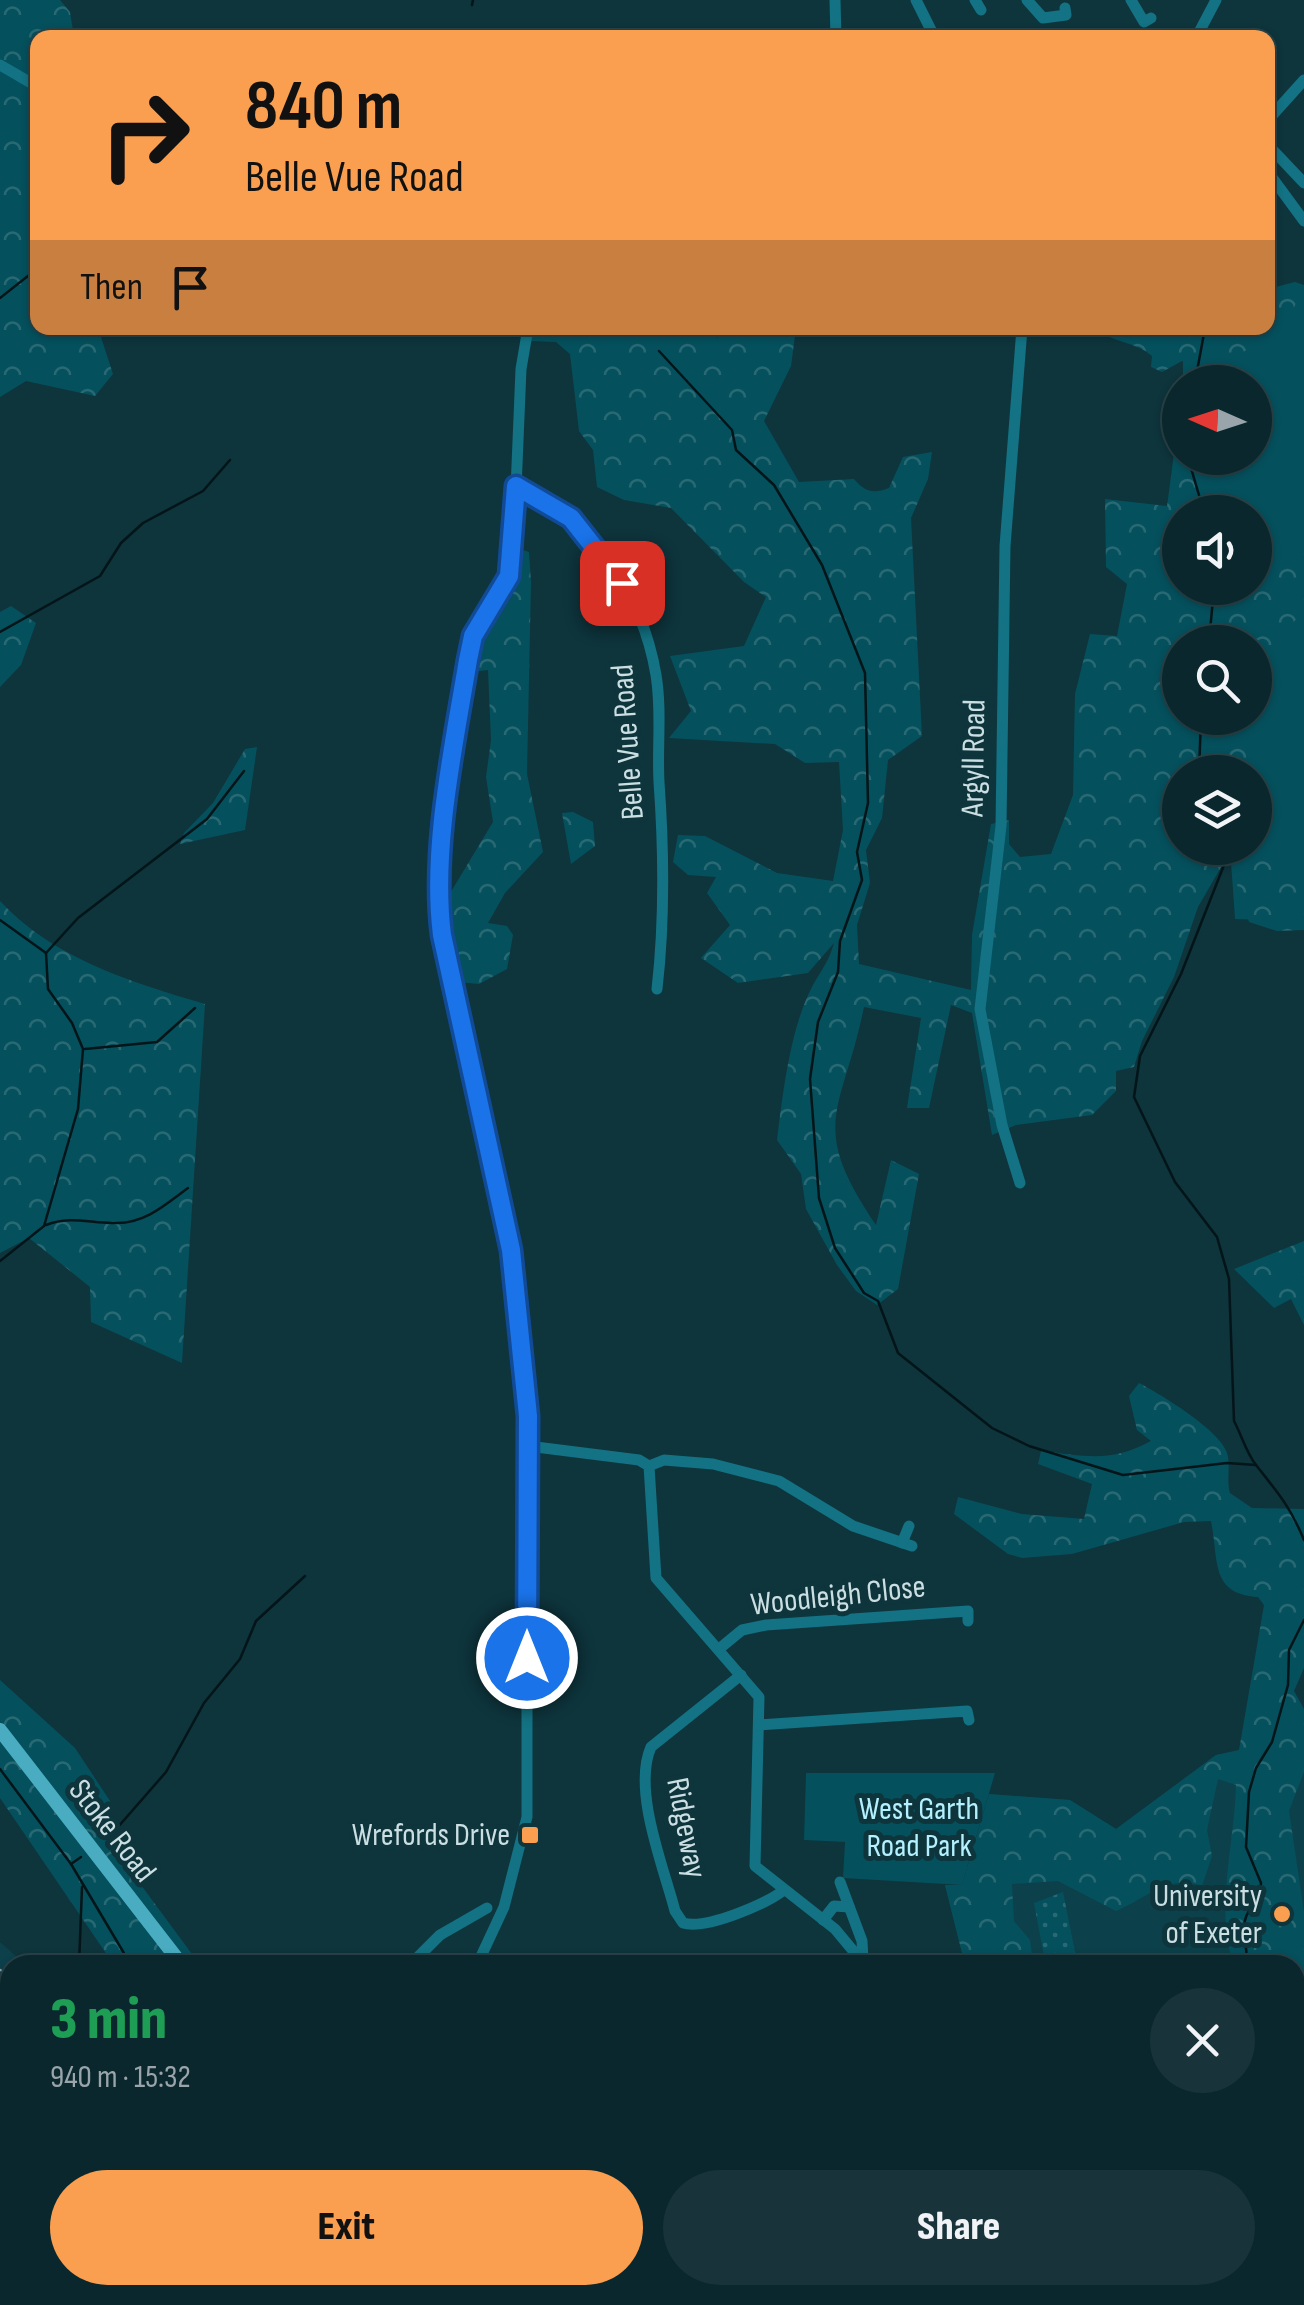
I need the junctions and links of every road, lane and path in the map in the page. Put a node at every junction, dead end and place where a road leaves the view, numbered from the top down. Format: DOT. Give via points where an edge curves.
graph roads {
  1 [pos="836,0"];
  2 [pos="916,0"];
  3 [pos="1027,0"];
  4 [pos="1130,0"];
  5 [pos="1216,0"];
  6 [pos="1150,18"];
  7 [pos="1072,28"];
  8 [pos="836,30"];
  9 [pos="931,30"];
  10 [pos="1200,30"];
  11 [pos="0,66"];
  12 [pos="1304,80"];
  13 [pos="30,83"];
  14 [pos="1275,112"];
  15 [pos="1275,152"];
  16 [pos="1275,182"];
  17 [pos="1304,183"];
  18 [pos="1304,221"];
  19 [pos="527,335"];
  20 [pos="1021,335"];
  21 [pos="516,486"];
  22 [pos="657,989"];
  23 [pos="1020,1183"];
  24 [pos="528,1446"];
  25 [pos="649,1466"];
  26 [pos="909,1526"];
  27 [pos="968,1612"];
  28 [pos="719,1649"];
  29 [pos="742,1675"];
  30 [pos="968,1711"];
  31 [pos="759,1725"];
  32 [pos="0,1730"];
  33 [pos="840,1882"];
  34 [pos="784,1890"];
  35 [pos="849,1907"];
  36 [pos="487,1908"];
  37 [pos="824,1920"];
  38 [pos="174,1955"];
  39 [pos="420,1955"];
  40 [pos="482,1955"];
  41 [pos="857,1955"];
  42 [pos="863,1955"];
  1 -- 8 [label="street"];
  2 -- 9 [label="street"];
  3 -- 7 [label="street" via="1037,16 1065,11"];
  4 -- 6 [label="street" via="1144,22"];
  5 -- 10 [label="street"];
  11 -- 13 [label="street"];
  12 -- 14 [label="street"];
  15 -- 17 [label="street"];
  16 -- 18 [label="street"];
  19 -- 21 [label="street"];
  20 -- 23 [label="street, Argyll Road" via="1004,546 1002,826 980,1008"];
  21 -- 22 [label="street, Belle Vue Road" via="571,518 596,544 622,583 651,653 660,712 665,911"];
  21 -- 24 [label="street" via="509,576 473,636 468,660 438,904 505,1210"];
  24 -- 25 [label="street"];
  24 -- 40 [label="street" via="527,1817 504,1907"];
  25 -- 26 [label="street" via="690,1462 759,1476 800,1491 852,1526 907,1545"];
  25 -- 28 [label="street" via="656,1578"];
  27 -- 28 [label="street, Woodleigh Close" via="748,1628"];
  28 -- 29 [label="street"];
  29 -- 31 [label="street" via="759,1697"];
  29 -- 34 [label="street, Ridgeway" via="651,1747 650,1818 683,1923 726,1916"];
  30 -- 31 [label="street"];
  31 -- 34 [label="street" via="755,1866"];
  32 -- 38 [label="main road, Stoke Road"];
  33 -- 35 [label="street"];
  34 -- 37 [label="street"];
  35 -- 37 [label="street" via="834,1906"];
  35 -- 42 [label="street"];
  36 -- 39 [label="street" via="440,1934"];
  37 -- 41 [label="street"];
}
